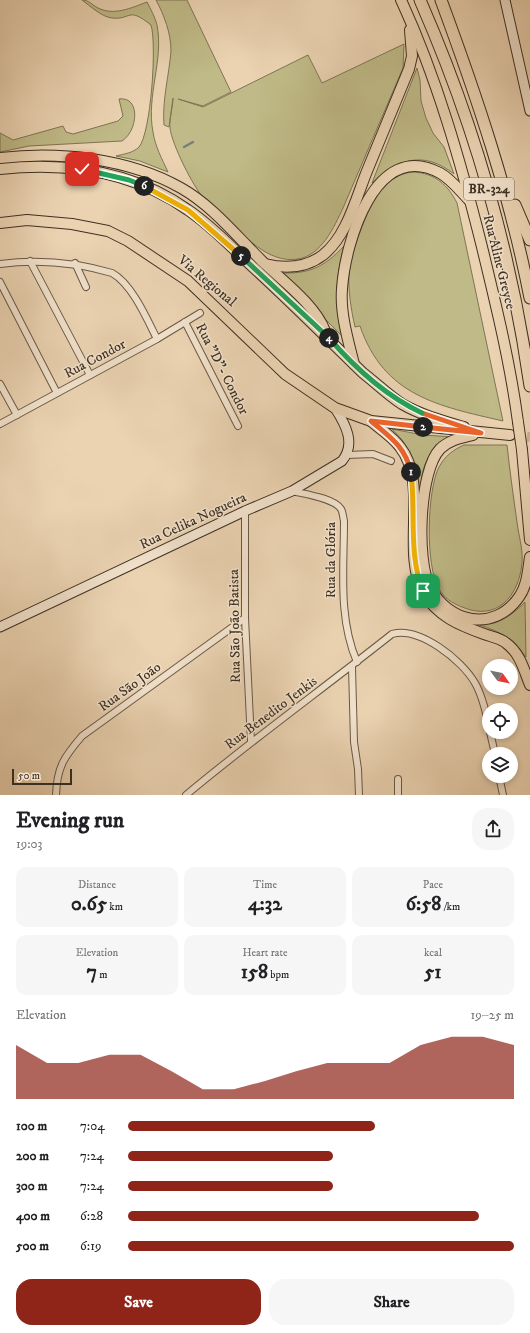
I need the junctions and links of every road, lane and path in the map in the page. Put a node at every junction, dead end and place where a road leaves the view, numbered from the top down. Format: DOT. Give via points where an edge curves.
graph roads {
  1 [pos="401,0"];
  2 [pos="420,0"];
  3 [pos="441,0"];
  4 [pos="505,0"];
  5 [pos="409,18"];
  6 [pos="530,111"];
  7 [pos="0,158"];
  8 [pos="499,168"];
  9 [pos="0,169"];
  10 [pos="470,202"];
  11 [pos="0,223"];
  12 [pos="530,240"];
  13 [pos="30,262"];
  14 [pos="75,263"];
  15 [pos="0,264"];
  16 [pos="265,264"];
  17 [pos="0,282"];
  18 [pos="86,287"];
  19 [pos="530,298"];
  20 [pos="200,313"];
  21 [pos="185,322"];
  22 [pos="327,336"];
  23 [pos="157,339"];
  24 [pos="354,364"];
  25 [pos="90,375"];
  26 [pos="0,384"];
  27 [pos="530,386"];
  28 [pos="57,393"];
  29 [pos="335,408"];
  30 [pos="17,416"];
  31 [pos="371,421"];
  32 [pos="0,424"];
  33 [pos="238,426"];
  34 [pos="481,433"];
  35 [pos="510,435"];
  36 [pos="347,455"];
  37 [pos="390,461"];
  38 [pos="292,491"];
  39 [pos="245,511"];
  40 [pos="530,540"];
  41 [pos="530,557"];
  42 [pos="245,618"];
  43 [pos="0,627"];
  44 [pos="357,662"];
  45 [pos="352,667"];
  46 [pos="530,685"];
  47 [pos="482,704"];
  48 [pos="251,741"];
  49 [pos="398,779"];
  50 [pos="501,783"];
  51 [pos="56,795"];
  52 [pos="186,795"];
  53 [pos="359,795"];
  54 [pos="398,795"];
  55 [pos="504,795"];
  1 -- 5 [label="main road, Rua Aline Greyce"];
  2 -- 27 [label="highway, BR-324" via="457,89 487,180 509,272"];
  3 -- 8 [label="highway, BR-324" via="471,80"];
  4 -- 6 [label="main road"];
  5 -- 10 [label="main road, Rua Aline Greyce" via="447,125"];
  5 -- 16 [label="main road" via="412,56 409,69 338,237 324,254 303,266 281,267"];
  7 -- 16 [label="main road" via="87,158 162,179 181,188 200,202"];
  8 -- 12 [label="highway"];
  8 -- 19 [label="highway, BR-324"];
  9 -- 22 [label="main road" via="33,166 82,169 129,180 153,189 188,210 216,232"];
  10 -- 24 [label="main road" via="441,173 420,166 409,167 389,175 372,192 352,240 342,290 344,321"];
  10 -- 40 [label="main road, Rua Aline Greyce, bridge" via="508,356 522,450"];
  11 -- 29 [label="main road, Via Regional" via="26,220 72,224 108,231 128,241 188,280 285,374"];
  13 -- 14 [label="street"];
  13 -- 15 [label="street"];
  13 -- 25 [label="street"];
  14 -- 18 [label="street"];
  14 -- 23 [label="street" via="118,276 129,289"];
  16 -- 22 [label="main road" via="314,312"];
  17 -- 28 [label="street"];
  20 -- 21 [label="street, Rua Condor"];
  21 -- 23 [label="street, Rua Condor"];
  21 -- 33 [label="street, Rua \"D\"- Condor"];
  22 -- 24 [label="main road"];
  23 -- 25 [label="street, Rua Condor"];
  24 -- 34 [label="main road" via="403,404 426,415"];
  25 -- 28 [label="street, Rua Condor"];
  26 -- 30 [label="street"];
  28 -- 30 [label="street, Rua Condor"];
  29 -- 31 [label="main road, Via Regional"];
  29 -- 36 [label="main road" via="348,432"];
  30 -- 32 [label="street, Rua Condor"];
  31 -- 34 [label="main road"];
  31 -- 46 [label="main road" via="400,447 407,458 413,492 415,566 423,591 439,612 450,620 507,644 521,660"];
  34 -- 35 [label="main road"];
  34 -- 41 [label="main road" via="449,442 440,449 428,469 422,522 422,564 425,577 446,609 457,616 484,620 503,613 518,598 527,577"];
  36 -- 37 [label="street" via="372,454"];
  36 -- 38 [label="main road, Rua Celika Nogueira" via="342,461"];
  38 -- 39 [label="main road, Rua Celika Nogueira"];
  38 -- 44 [label="street, Rua da Glória" via="329,500 342,510 344,614 350,646"];
  39 -- 42 [label="street, Rua São João Batista"];
  39 -- 43 [label="main road, Rua Celika Nogueira"];
  42 -- 48 [label="street, Rua São João Batista"];
  42 -- 51 [label="street, Rua São João" via="82,736 60,767"];
  44 -- 45 [label="street, Rua Benedito Jenkis"];
  44 -- 47 [label="street, Rua Benedito Jenkis" via="392,634 406,632 418,635 463,667 475,683"];
  45 -- 48 [label="street, Rua Benedito Jenkis"];
  45 -- 53 [label="street" via="354,742"];
  48 -- 52 [label="street, Rua Benedito Jenkis"];
  49 -- 54 [label="street"];
  50 -- 55 [label="street"];
}
